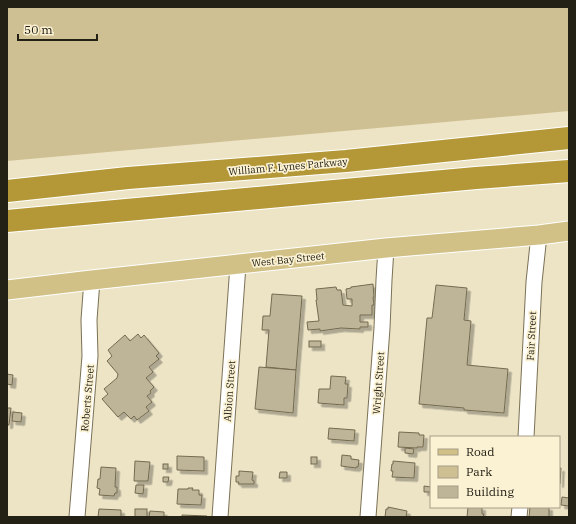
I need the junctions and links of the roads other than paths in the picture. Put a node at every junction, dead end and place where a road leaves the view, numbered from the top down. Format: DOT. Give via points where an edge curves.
graph roads {
  1 [pos="569,138"];
  2 [pos="569,171"];
  3 [pos="7,190"];
  4 [pos="7,221"];
  5 [pos="569,231"];
  6 [pos="539,235"];
  7 [pos="386,248"];
  8 [pos="238,265"];
  9 [pos="92,280"];
  10 [pos="7,290"];
  11 [pos="526,436"];
  12 [pos="77,517"];
  13 [pos="220,517"];
  14 [pos="368,517"];
  1 -- 3 [label="highway, William F. Lynes Parkway" via="346,161"];
  2 -- 4 [label="highway"];
  5 -- 6 [label="main road, West Bay Street"];
  6 -- 7 [label="main road, West Bay Street"];
  6 -- 11 [label="street, Fair Street"];
  7 -- 8 [label="main road, West Bay Street"];
  7 -- 14 [label="street, Wright Street"];
  8 -- 9 [label="main road, West Bay Street"];
  8 -- 13 [label="street, Albion Street"];
  9 -- 10 [label="main road, West Bay Street"];
  9 -- 12 [label="street, Roberts Street" via="90,356"];
}
